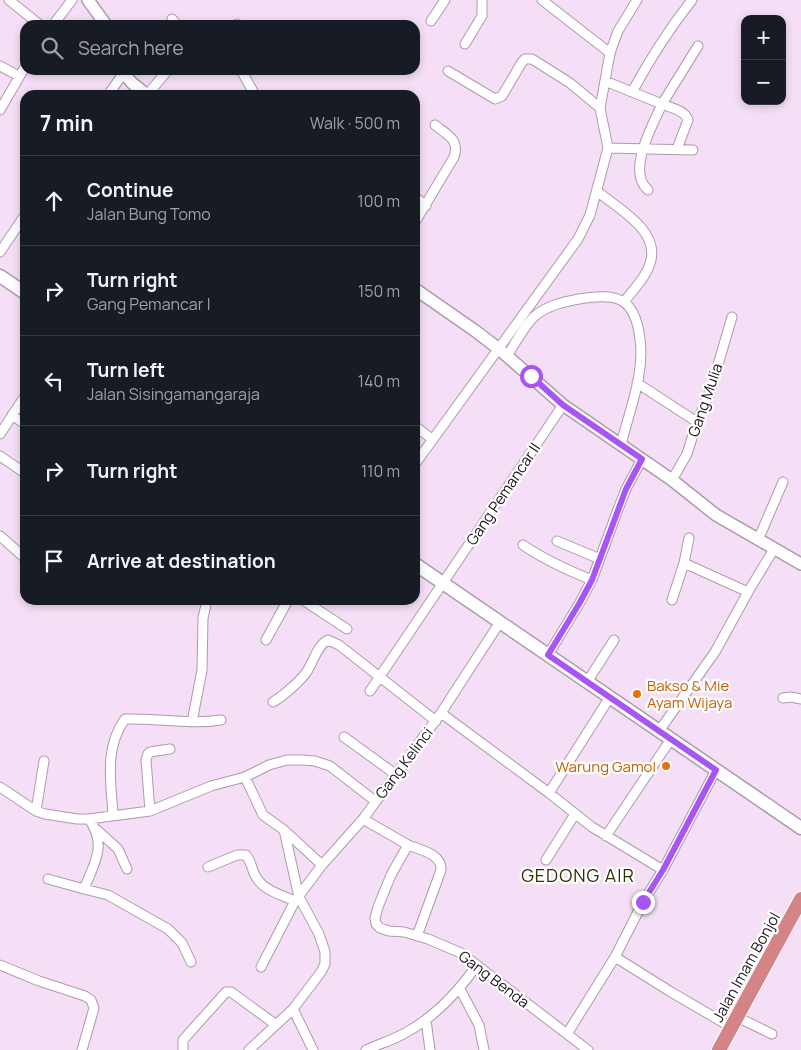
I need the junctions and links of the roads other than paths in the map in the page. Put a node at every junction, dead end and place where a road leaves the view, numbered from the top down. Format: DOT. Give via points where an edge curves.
graph roads {
  1 [pos="9,0"];
  2 [pos="72,0"];
  3 [pos="88,0"];
  4 [pos="445,0"];
  5 [pos="482,0"];
  6 [pos="542,0"];
  7 [pos="637,0"];
  8 [pos="692,0"];
  9 [pos="34,20"];
  10 [pos="57,20"];
  11 [pos="103,20"];
  12 [pos="430,21"];
  13 [pos="465,44"];
  14 [pos="698,46"];
  15 [pos="610,53"];
  16 [pos="0,66"];
  17 [pos="448,71"];
  18 [pos="120,75"];
  19 [pos="125,75"];
  20 [pos="163,75"];
  21 [pos="244,75"];
  22 [pos="19,76"];
  23 [pos="605,81"];
  24 [pos="111,90"];
  25 [pos="142,90"];
  26 [pos="151,90"];
  27 [pos="253,90"];
  28 [pos="632,92"];
  29 [pos="662,104"];
  30 [pos="600,108"];
  31 [pos="0,110"];
  32 [pos="435,125"];
  33 [pos="608,148"];
  34 [pos="642,148"];
  35 [pos="676,149"];
  36 [pos="693,150"];
  37 [pos="648,190"];
  38 [pos="597,191"];
  39 [pos="420,201"];
  40 [pos="426,206"];
  41 [pos="420,215"];
  42 [pos="20,222"];
  43 [pos="0,252"];
  44 [pos="0,276"];
  45 [pos="20,290"];
  46 [pos="420,293"];
  47 [pos="624,302"];
  48 [pos="732,317"];
  49 [pos="503,352"];
  50 [pos="637,383"];
  51 [pos="20,403"];
  52 [pos="563,405"];
  53 [pos="12,415"];
  54 [pos="20,421"];
  55 [pos="697,422"];
  56 [pos="420,430"];
  57 [pos="0,434"];
  58 [pos="432,439"];
  59 [pos="621,444"];
  60 [pos="0,456"];
  61 [pos="420,457"];
  62 [pos="642,459"];
  63 [pos="20,470"];
  64 [pos="672,480"];
  65 [pos="783,482"];
  66 [pos="0,536"];
  67 [pos="689,538"];
  68 [pos="758,540"];
  69 [pos="557,542"];
  70 [pos="523,545"];
  71 [pos="774,549"];
  72 [pos="20,554"];
  73 [pos="600,559"];
  74 [pos="684,563"];
  75 [pos="801,564"];
  76 [pos="420,567"];
  77 [pos="592,580"];
  78 [pos="443,583"];
  79 [pos="748,592"];
  80 [pos="672,600"];
  81 [pos="206,605"];
  82 [pos="285,605"];
  83 [pos="313,605"];
  84 [pos="500,622"];
  85 [pos="347,629"];
  86 [pos="266,640"];
  87 [pos="614,640"];
  88 [pos="548,655"];
  89 [pos="380,678"];
  90 [pos="587,682"];
  91 [pos="370,691"];
  92 [pos="610,697"];
  93 [pos="783,698"];
  94 [pos="801,699"];
  95 [pos="273,702"];
  96 [pos="442,713"];
  97 [pos="221,720"];
  98 [pos="436,721"];
  99 [pos="192,722"];
  100 [pos="659,731"];
  101 [pos="344,737"];
  102 [pos="671,740"];
  103 [pos="170,749"];
  104 [pos="44,761"];
  105 [pos="716,770"];
  106 [pos="396,774"];
  107 [pos="245,777"];
  108 [pos="0,787"];
  109 [pos="549,793"];
  110 [pos="376,801"];
  111 [pos="36,811"];
  112 [pos="150,811"];
  113 [pos="574,814"];
  114 [pos="114,815"];
  115 [pos="364,818"];
  116 [pos="89,819"];
  117 [pos="801,828"];
  118 [pos="97,830"];
  119 [pos="284,830"];
  120 [pos="606,836"];
  121 [pos="408,845"];
  122 [pos="546,860"];
  123 [pos="322,865"];
  124 [pos="208,867"];
  125 [pos="127,869"];
  126 [pos="663,870"];
  127 [pos="48,879"];
  128 [pos="84,889"];
  129 [pos="297,899"];
  130 [pos="799,909"];
  131 [pos="417,936"];
  132 [pos="615,957"];
  133 [pos="191,962"];
  134 [pos="0,964"];
  135 [pos="478,965"];
  136 [pos="262,967"];
  137 [pos="460,989"];
  138 [pos="293,1009"];
  139 [pos="426,1020"];
  140 [pos="734,1022"];
  141 [pos="275,1024"];
  142 [pos="567,1034"];
  143 [pos="772,1034"];
  144 [pos="82,1050"];
  145 [pos="183,1050"];
  146 [pos="249,1050"];
  147 [pos="313,1050"];
  148 [pos="366,1050"];
  149 [pos="430,1050"];
  150 [pos="484,1050"];
  151 [pos="588,1050"];
  152 [pos="718,1050"];
  1 -- 9 [label="street"];
  2 -- 10 [label="street"];
  3 -- 11 [label="street"];
  4 -- 12 [label="street"];
  5 -- 13 [label="street" via="482,16"];
  6 -- 15 [label="street"];
  7 -- 15 [label="street" via="618,31"];
  8 -- 28 [label="street" via="660,42"];
  14 -- 29 [label="street"];
  15 -- 23 [label="street"];
  16 -- 22 [label="street"];
  17 -- 30 [label="street" via="495,99 502,96 522,62 532,59 570,83"];
  18 -- 24 [label="street"];
  19 -- 25 [label="street"];
  20 -- 26 [label="street"];
  21 -- 27 [label="street"];
  22 -- 31 [label="street"];
  23 -- 28 [label="street"];
  23 -- 30 [label="street"];
  28 -- 29 [label="street"];
  29 -- 34 [label="street"];
  29 -- 35 [label="street" via="687,116"];
  30 -- 33 [label="street"];
  32 -- 40 [label="street" via="454,140 457,148"];
  33 -- 34 [label="street"];
  33 -- 38 [label="street"];
  34 -- 35 [label="street"];
  34 -- 37 [label="street" via="640,178"];
  35 -- 36 [label="street"];
  38 -- 47 [label="street" via="630,217 651,240 651,260"];
  38 -- 49 [label="street" via="578,239"];
  39 -- 40 [label="street"];
  40 -- 41 [label="street"];
  42 -- 43 [label="street"];
  44 -- 45 [label="main road"];
  46 -- 49 [label="street"];
  47 -- 49 [label="street" via="610,296 597,296 558,303 534,316"];
  47 -- 50 [label="street" via="631,311 640,338"];
  48 -- 55 [label="street, Gang Mulia" via="710,392"];
  49 -- 52 [label="street"];
  49 -- 58 [label="street"];
  50 -- 55 [label="street"];
  50 -- 59 [label="street"];
  51 -- 53 [label="street"];
  52 -- 59 [label="street"];
  52 -- 78 [label="street, Gang Pemancar II"];
  53 -- 54 [label="street"];
  53 -- 57 [label="street"];
  55 -- 64 [label="street, Gang Mulia" via="687,454"];
  56 -- 58 [label="street"];
  58 -- 61 [label="street"];
  59 -- 62 [label="street"];
  60 -- 63 [label="street"];
  62 -- 64 [label="street"];
  62 -- 73 [label="street" via="620,504"];
  64 -- 68 [label="street" via="716,515"];
  65 -- 68 [label="street"];
  66 -- 72 [label="street"];
  67 -- 74 [label="street"];
  68 -- 71 [label="street"];
  69 -- 73 [label="street"];
  70 -- 77 [label="street" via="568,571"];
  71 -- 75 [label="street"];
  71 -- 79 [label="street"];
  73 -- 77 [label="street"];
  74 -- 79 [label="street"];
  74 -- 80 [label="street"];
  76 -- 78 [label="main road"];
  77 -- 88 [label="street"];
  78 -- 84 [label="main road"];
  78 -- 89 [label="street, Gang Pemancar II"];
  79 -- 100 [label="street" via="715,652"];
  81 -- 99 [label="street" via="202,670"];
  82 -- 86 [label="street"];
  83 -- 85 [label="street"];
  84 -- 88 [label="main road"];
  84 -- 96 [label="street, Gang Kelinci"];
  87 -- 90 [label="street"];
  88 -- 90 [label="main road"];
  89 -- 91 [label="street, Gang Pemancar II"];
  89 -- 95 [label="street" via="328,640 305,674"];
  89 -- 98 [label="street"];
  90 -- 92 [label="main road"];
  92 -- 100 [label="main road"];
  92 -- 109 [label="street"];
  93 -- 94 [label="street"];
  96 -- 98 [label="street, Gang Kelinci"];
  96 -- 109 [label="street"];
  97 -- 99 [label="street"];
  98 -- 106 [label="street, Gang Kelinci"];
  99 -- 114 [label="street" via="125,719 119,728 110,761"];
  100 -- 102 [label="main road"];
  101 -- 106 [label="street"];
  102 -- 105 [label="main road"];
  102 -- 120 [label="street"];
  103 -- 112 [label="street" via="150,752 146,760"];
  104 -- 111 [label="street"];
  105 -- 117 [label="main road"];
  105 -- 126 [label="street"];
  106 -- 110 [label="street, Gang Kelinci"];
  107 -- 110 [label="street" via="287,760 315,761 330,766"];
  107 -- 112 [label="street" via="211,786"];
  107 -- 119 [label="street" via="263,815"];
  108 -- 111 [label="street"];
  109 -- 113 [label="street"];
  110 -- 115 [label="street, Gang Kelinci"];
  111 -- 116 [label="street" via="63,818"];
  112 -- 114 [label="street"];
  113 -- 120 [label="street"];
  113 -- 122 [label="street"];
  114 -- 116 [label="street"];
  115 -- 121 [label="street"];
  115 -- 123 [label="street, Gang Kelinci"];
  116 -- 118 [label="street"];
  118 -- 125 [label="street" via="118,849"];
  118 -- 128 [label="street" via="99,850"];
  119 -- 123 [label="street"];
  119 -- 129 [label="street"];
  120 -- 126 [label="street"];
  121 -- 131 [label="street" via="437,857 442,865"];
  121 -- 131 [label="street, Gang Benda" via="378,907 376,924 389,931"];
  123 -- 129 [label="street, Gang Kelinci"];
  124 -- 129 [label="street" via="237,855 246,855 263,888"];
  126 -- 132 [label="street"];
  127 -- 128 [label="street"];
  128 -- 133 [label="street" via="108,895 168,929 182,942"];
  129 -- 136 [label="street, Gang Kelinci"];
  129 -- 138 [label="street" via="319,934 325,964"];
  130 -- 140 [label="highway, Jalan Imam Bonjol"];
  131 -- 135 [label="street, Gang Benda" via="452,948"];
  132 -- 140 [label="street" via="671,992"];
  132 -- 142 [label="street"];
  134 -- 144 [label="street" via="91,1000 94,1008"];
  135 -- 137 [label="street"];
  135 -- 142 [label="street, Gang Benda"];
  137 -- 139 [label="street"];
  137 -- 150 [label="street" via="479,1025"];
  138 -- 141 [label="street"];
  138 -- 147 [label="street"];
  139 -- 148 [label="street"];
  139 -- 149 [label="street"];
  140 -- 143 [label="street"];
  140 -- 152 [label="highway, Jalan Imam Bonjol"];
  141 -- 145 [label="street" via="231,992 226,992 183,1040"];
  141 -- 146 [label="street"];
  142 -- 151 [label="street, Gang Benda"];
}
